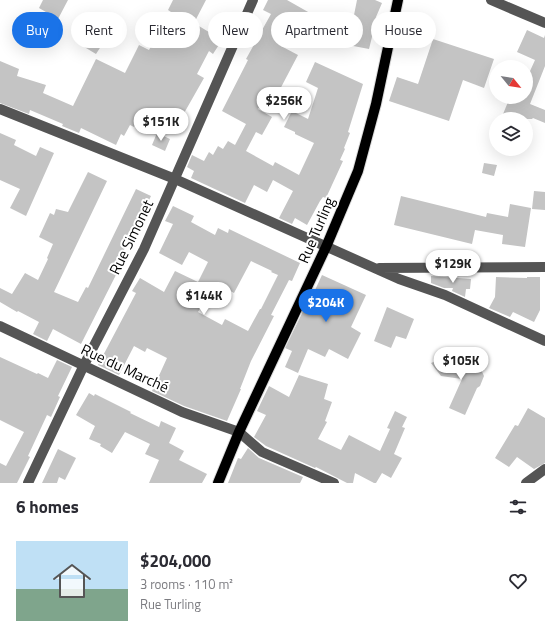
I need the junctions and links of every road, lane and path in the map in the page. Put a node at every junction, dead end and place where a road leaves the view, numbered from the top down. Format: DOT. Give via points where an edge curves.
graph roads {
  1 [pos="253,0"];
  2 [pos="398,0"];
  3 [pos="491,0"];
  4 [pos="545,23"];
  5 [pos="0,109"];
  6 [pos="175,179"];
  7 [pos="326,247"];
  8 [pos="545,267"];
  9 [pos="375,268"];
  10 [pos="0,326"];
  11 [pos="545,341"];
  12 [pos="84,365"];
  13 [pos="239,432"];
  14 [pos="545,469"];
  15 [pos="28,483"];
  16 [pos="218,483"];
  17 [pos="334,483"];
  18 [pos="526,483"];
  1 -- 6 [label="street, Rue Simonet"];
  2 -- 7 [label="main road, Rue Turling" via="376,104 358,171"];
  3 -- 4 [label="street"];
  5 -- 6 [label="street"];
  6 -- 7 [label="street"];
  6 -- 12 [label="street, Rue Simonet" via="144,249"];
  7 -- 9 [label="street"];
  7 -- 13 [label="main road, Rue Turling"];
  8 -- 9 [label="street"];
  9 -- 11 [label="street" via="445,295"];
  10 -- 12 [label="street, Rue du Marché"];
  12 -- 13 [label="street, Rue du Marché" via="182,412"];
  12 -- 15 [label="street, Rue Simonet"];
  13 -- 16 [label="main road, Rue Turling"];
  13 -- 17 [label="street" via="262,452"];
  14 -- 18 [label="street"];
}
